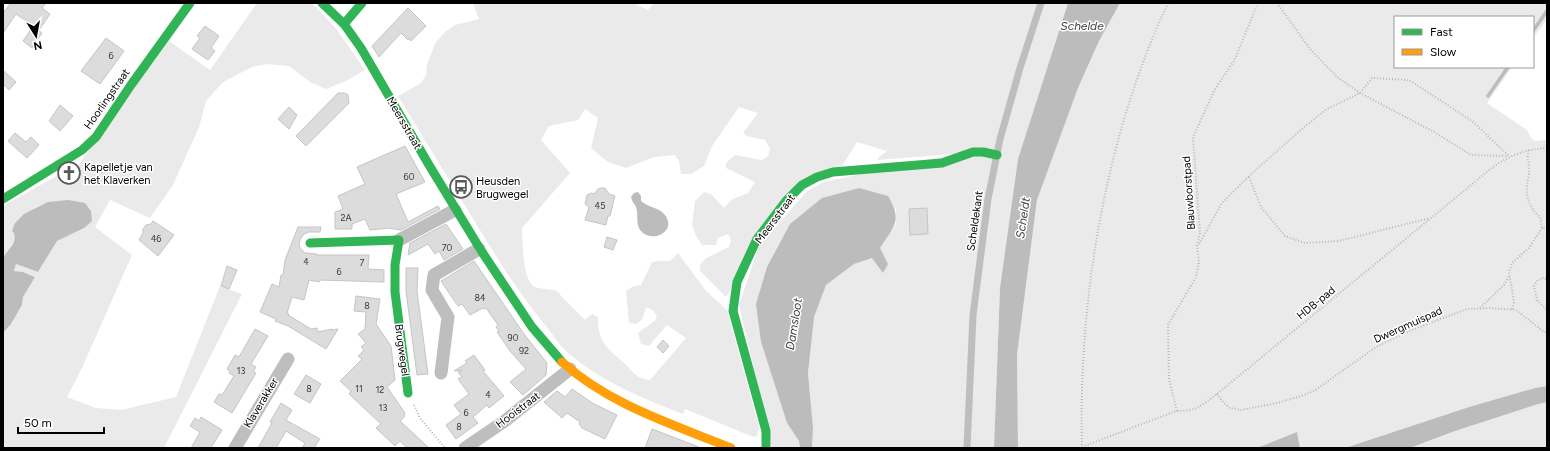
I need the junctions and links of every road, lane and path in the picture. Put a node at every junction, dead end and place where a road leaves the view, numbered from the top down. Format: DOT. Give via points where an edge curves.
graph roads {
  1 [pos="190,3"];
  2 [pos="322,3"];
  3 [pos="362,3"];
  4 [pos="1041,3"];
  5 [pos="1168,3"];
  6 [pos="1258,3"];
  7 [pos="1277,3"];
  8 [pos="344,24"];
  9 [pos="1360,93"];
  10 [pos="1547,148"];
  11 [pos="1529,150"];
  12 [pos="997,155"];
  13 [pos="1509,156"];
  14 [pos="1249,176"];
  15 [pos="3,199"];
  16 [pos="455,210"];
  17 [pos="1431,218"];
  18 [pos="1542,228"];
  19 [pos="1547,229"];
  20 [pos="399,240"];
  21 [pos="310,243"];
  22 [pos="1197,246"];
  23 [pos="479,249"];
  24 [pos="1510,275"];
  25 [pos="1546,279"];
  26 [pos="1480,309"];
  27 [pos="1512,309"];
  28 [pos="1547,310"];
  29 [pos="1547,332"];
  30 [pos="288,359"];
  31 [pos="570,369"];
  32 [pos="441,372"];
  33 [pos="408,393"];
  34 [pos="1217,394"];
  35 [pos="1177,411"];
  36 [pos="235,448"];
  37 [pos="445,448"];
  38 [pos="465,448"];
  39 [pos="731,448"];
  40 [pos="766,448"];
  41 [pos="968,448"];
  42 [pos="1082,448"];
  1 -- 15 [label="street, Hoorlingstraat" via="96,137 82,150"];
  2 -- 8 [label="street, Meersstraat"];
  3 -- 8 [label="street"];
  4 -- 12 [label="lane, Scheldekant" via="1020,68"];
  5 -- 42 [label="path" via="1136,77 1122,122 1104,200 1089,291 1082,364"];
  6 -- 22 [label="path, Blauwborstpad" via="1234,61 1215,89 1194,137 1200,233"];
  7 -- 9 [label="path" via="1310,49 1337,77"];
  8 -- 16 [label="street, Meersstraat" via="361,48"];
  9 -- 13 [label="path" via="1434,132 1471,155"];
  9 -- 13 [label="path" via="1372,78 1409,80 1472,121"];
  9 -- 14 [label="path" via="1327,109"];
  10 -- 11 [label="path, HDB-pad"];
  11 -- 13 [label="path, HDB-pad"];
  11 -- 18 [label="path" via="1526,159 1530,170 1527,194 1534,213 1540,217"];
  12 -- 40 [label="street, Meersstraat" via="973,152 942,163 834,172 802,185 786,201 757,239 737,282 733,311 766,431"];
  12 -- 41 [label="lane, Scheldekant" via="988,199 973,315"];
  13 -- 17 [label="path, HDB-pad"];
  14 -- 17 [label="path" via="1261,207 1270,219 1285,236 1305,243 1339,241"];
  14 -- 22 [label="path" via="1222,203"];
  16 -- 20 [label="street"];
  16 -- 23 [label="street, Meersstraat"];
  17 -- 34 [label="path, HDB-pad"];
  18 -- 19 [label="path"];
  18 -- 24 [label="path" via="1529,248 1512,263"];
  20 -- 21 [label="street"];
  20 -- 33 [label="street, Brugwegel" via="395,265 395,292"];
  22 -- 35 [label="path, Blauwborstpad" via="1199,262 1196,277 1168,325 1169,379"];
  23 -- 31 [label="street, Meersstraat" via="532,325"];
  23 -- 32 [label="street" via="434,274 432,290 448,317"];
  24 -- 26 [label="path" via="1504,285"];
  24 -- 27 [label="path" via="1514,302"];
  25 -- 28 [label="path" via="1537,281 1534,286 1537,300"];
  26 -- 27 [label="path, Dwergmuispad"];
  26 -- 34 [label="path, Dwergmuispad" via="1467,309 1414,328 1376,347 1314,390 1290,400 1235,410 1224,403"];
  27 -- 29 [label="path"];
  30 -- 36 [label="street, Klaverakker"];
  31 -- 38 [label="street, Hooistraat" via="506,420"];
  31 -- 39 [label="street, Meersstraat" via="602,392 626,405"];
  33 -- 37 [label="path" via="420,418"];
  34 -- 35 [label="path, HDB-pad" via="1194,410"];
  35 -- 42 [label="path, HDB-pad"];
}
